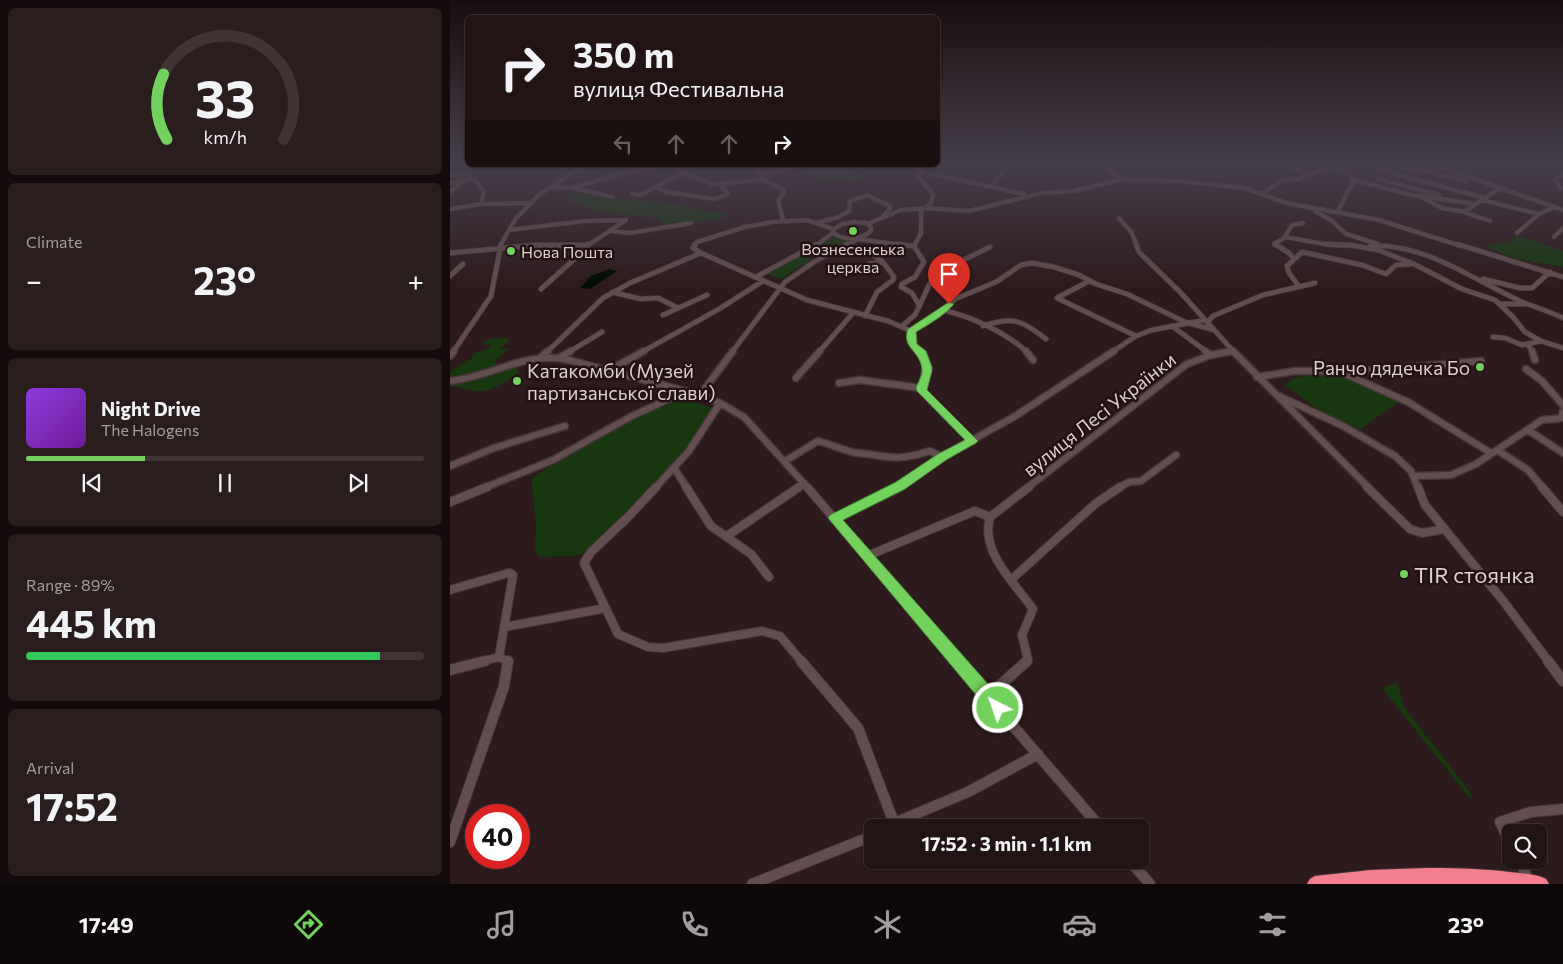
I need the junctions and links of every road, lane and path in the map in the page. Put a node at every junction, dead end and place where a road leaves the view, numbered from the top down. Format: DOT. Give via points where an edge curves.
graph roads {
  1 [pos="518,203"];
  2 [pos="530,203"];
  3 [pos="780,203"];
  4 [pos="850,203"];
  5 [pos="884,203"];
  6 [pos="929,203"];
  7 [pos="1000,203"];
  8 [pos="1290,203"];
  9 [pos="1342,203"];
  10 [pos="1433,203"];
  11 [pos="1471,203"];
  12 [pos="1499,203"];
  13 [pos="1543,203"];
  14 [pos="481,204"];
  15 [pos="1476,204"];
  16 [pos="1297,205"];
  17 [pos="1554,207"];
  18 [pos="924,208"];
  19 [pos="450,209"];
  20 [pos="1563,210"];
  21 [pos="1338,211"];
  22 [pos="1464,212"];
  23 [pos="1538,214"];
  24 [pos="882,217"];
  25 [pos="1119,218"];
  26 [pos="784,221"];
  27 [pos="1490,221"];
  28 [pos="691,223"];
  29 [pos="819,224"];
  30 [pos="867,224"];
  31 [pos="1303,224"];
  32 [pos="1552,227"];
  33 [pos="1562,229"];
  34 [pos="509,230"];
  35 [pos="612,231"];
  36 [pos="833,231"];
  37 [pos="1517,233"];
  38 [pos="863,236"];
  39 [pos="1285,237"];
  40 [pos="1554,237"];
  41 [pos="858,239"];
  42 [pos="587,245"];
  43 [pos="1377,245"];
  44 [pos="914,246"];
  45 [pos="499,248"];
  46 [pos="990,248"];
  47 [pos="1364,248"];
  48 [pos="450,253"];
  49 [pos="701,253"];
  50 [pos="1387,253"];
  51 [pos="872,254"];
  52 [pos="1294,259"];
  53 [pos="883,262"];
  54 [pos="463,264"];
  55 [pos="1414,264"];
  56 [pos="1550,272"];
  57 [pos="846,274"];
  58 [pos="450,276"];
  59 [pos="756,277"];
  60 [pos="1563,277"];
  61 [pos="763,281"];
  62 [pos="1089,281"];
  63 [pos="1314,283"];
  64 [pos="1490,283"];
  65 [pos="1298,285"];
  66 [pos="780,288"];
  67 [pos="541,289"];
  68 [pos="612,292"];
  69 [pos="707,294"];
  70 [pos="1527,303"];
  71 [pos="1501,304"];
  72 [pos="919,305"];
  73 [pos="678,308"];
  74 [pos="944,310"];
  75 [pos="853,313"];
  76 [pos="663,315"];
  77 [pos="865,316"];
  78 [pos="1563,318"];
  79 [pos="1206,321"];
  80 [pos="1185,322"];
  81 [pos="902,326"];
  82 [pos="983,326"];
  83 [pos="1172,326"];
  84 [pos="1214,330"];
  85 [pos="911,331"];
  86 [pos="602,332"];
  87 [pos="1136,336"];
  88 [pos="1493,337"];
  89 [pos="1046,339"];
  90 [pos="1541,342"];
  91 [pos="1528,344"];
  92 [pos="1233,350"];
  93 [pos="1563,350"];
  94 [pos="1211,355"];
  95 [pos="450,356"];
  96 [pos="541,356"];
  97 [pos="560,358"];
  98 [pos="1033,360"];
  99 [pos="1481,360"];
  100 [pos="1535,360"];
  101 [pos="1526,368"];
  102 [pos="608,371"];
  103 [pos="1339,371"];
  104 [pos="1257,377"];
  105 [pos="796,378"];
  106 [pos="453,382"];
  107 [pos="839,383"];
  108 [pos="921,388"];
  109 [pos="686,392"];
  110 [pos="1274,394"];
  111 [pos="700,395"];
  112 [pos="1560,398"];
  113 [pos="720,403"];
  114 [pos="1563,405"];
  115 [pos="1563,411"];
  116 [pos="1562,418"];
  117 [pos="565,426"];
  118 [pos="1528,430"];
  119 [pos="972,441"];
  120 [pos="1494,452"];
  121 [pos="1563,453"];
  122 [pos="1176,455"];
  123 [pos="942,457"];
  124 [pos="785,460"];
  125 [pos="450,466"];
  126 [pos="674,468"];
  127 [pos="1415,476"];
  128 [pos="804,483"];
  129 [pos="450,502"];
  130 [pos="1563,512"];
  131 [pos="990,517"];
  132 [pos="834,518"];
  133 [pos="1445,529"];
  134 [pos="727,536"];
  135 [pos="867,556"];
  136 [pos="769,577"];
  137 [pos="1012,579"];
  138 [pos="450,590"];
  139 [pos="606,608"];
  140 [pos="505,627"];
  141 [pos="499,657"];
  142 [pos="450,670"];
  143 [pos="1563,681"];
  144 [pos="988,696"];
  145 [pos="1038,754"];
  146 [pos="1563,810"];
  147 [pos="889,819"];
  148 [pos="906,819"];
  149 [pos="1093,819"];
  150 [pos="1502,826"];
  151 [pos="864,839"];
  152 [pos="450,842"];
  153 [pos="1137,869"];
  154 [pos="1525,869"];
  155 [pos="1466,881"];
  156 [pos="1535,883"];
  157 [pos="752,884"];
  158 [pos="1150,884"];
  159 [pos="1315,884"];
  1 -- 14 [label="street"];
  2 -- 34 [label="street"];
  3 -- 26 [label="street"];
  4 -- 29 [label="street" via="849,211 844,215"];
  5 -- 24 [label="street" via="890,209"];
  6 -- 18 [label="street"];
  7 -- 18 [label="street" via="965,212"];
  8 -- 16 [label="street"];
  9 -- 21 [label="street"];
  10 -- 22 [label="street"];
  11 -- 15 [label="street"];
  12 -- 23 [label="street"];
  13 -- 17 [label="street"];
  14 -- 19 [label="street"];
  15 -- 22 [label="street"];
  16 -- 21 [label="street"];
  16 -- 43 [label="street" via="1325,216 1346,234"];
  17 -- 20 [label="street"];
  17 -- 23 [label="street"];
  18 -- 24 [label="street" via="901,210"];
  18 -- 44 [label="street" via="922,230"];
  21 -- 56 [label="street" via="1430,234"];
  22 -- 27 [label="street"];
  23 -- 37 [label="street"];
  24 -- 30 [label="street"];
  25 -- 79 [label="street" via="1132,232 1139,252"];
  26 -- 29 [label="street" via="807,220"];
  26 -- 49 [label="street" via="754,225 697,242 692,248"];
  28 -- 35 [label="street" via="630,233"];
  29 -- 36 [label="street"];
  30 -- 36 [label="street" via="848,222"];
  30 -- 38 [label="street" via="872,230"];
  31 -- 39 [label="street" via="1289,228"];
  32 -- 33 [label="street"];
  33 -- 40 [label="street"];
  34 -- 35 [label="street" via="533,225 626,220"];
  34 -- 45 [label="street"];
  35 -- 42 [label="street"];
  36 -- 38 [label="street" via="836,236 844,238"];
  36 -- 59 [label="street" via="818,244"];
  38 -- 41 [label="street"];
  39 -- 47 [label="street"];
  39 -- 52 [label="street" via="1274,244"];
  41 -- 44 [label="street"];
  41 -- 66 [label="street" via="811,263"];
  42 -- 45 [label="street"];
  42 -- 67 [label="street"];
  43 -- 47 [label="street"];
  43 -- 50 [label="street"];
  43 -- 64 [label="street" via="1425,256"];
  44 -- 72 [label="street" via="924,262 915,277 901,287 912,293"];
  45 -- 48 [label="street"];
  45 -- 95 [label="street" via="491,296"];
  46 -- 72 [label="street" via="951,266 931,281"];
  47 -- 50 [label="street"];
  49 -- 59 [label="street"];
  49 -- 68 [label="street"];
  50 -- 55 [label="street"];
  51 -- 53 [label="street"];
  52 -- 55 [label="street" via="1300,253 1307,253 1366,266 1386,274 1396,265"];
  52 -- 65 [label="street" via="1287,266"];
  53 -- 57 [label="street" via="873,262"];
  53 -- 77 [label="street" via="894,279 875,295"];
  54 -- 58 [label="street"];
  55 -- 71 [label="street" via="1462,289"];
  56 -- 60 [label="street"];
  56 -- 64 [label="street" via="1532,288"];
  59 -- 61 [label="street"];
  61 -- 66 [label="street"];
  61 -- 102 [label="street"];
  62 -- 74 [label="street" via="1054,267 1024,264 996,282 955,299"];
  62 -- 80 [label="street" via="1127,294"];
  62 -- 87 [label="street" via="1057,298"];
  63 -- 65 [label="street"];
  64 -- 70 [label="street"];
  65 -- 79 [label="street" via="1263,295"];
  66 -- 75 [label="street" via="807,300"];
  66 -- 111 [label="street"];
  68 -- 73 [label="street" via="640,299 658,298"];
  68 -- 96 [label="street" via="597,302"];
  69 -- 73 [label="street"];
  70 -- 71 [label="street"];
  70 -- 78 [label="street"];
  71 -- 90 [label="street" via="1521,328"];
  72 -- 81 [label="street" via="913,318"];
  73 -- 76 [label="street"];
  74 -- 82 [label="street"];
  74 -- 85 [label="street"];
  75 -- 77 [label="street"];
  75 -- 105 [label="street"];
  77 -- 81 [label="street"];
  79 -- 80 [label="street"];
  79 -- 84 [label="street"];
  80 -- 83 [label="street"];
  80 -- 84 [label="street"];
  81 -- 85 [label="street"];
  82 -- 89 [label="street" via="1014,318 1022,320"];
  82 -- 98 [label="street" via="1006,336"];
  83 -- 87 [label="street"];
  83 -- 94 [label="street"];
  84 -- 92 [label="street"];
  85 -- 108 [label="street" via="913,345 921,351 928,371"];
  86 -- 97 [label="street"];
  87 -- 119 [label="street"];
  88 -- 91 [label="street" via="1505,338 1518,345"];
  90 -- 91 [label="street"];
  90 -- 93 [label="street"];
  91 -- 100 [label="street"];
  92 -- 94 [label="street, вулиця Лесі Українки"];
  92 -- 104 [label="street"];
  94 -- 131 [label="street, вулиця Лесі Українки" via="1187,364"];
  96 -- 97 [label="street"];
  96 -- 106 [label="street"];
  97 -- 102 [label="street"];
  99 -- 103 [label="street" via="1416,368"];
  101 -- 112 [label="street"];
  102 -- 109 [label="street"];
  103 -- 104 [label="street" via="1295,371"];
  103 -- 120 [label="street" via="1408,402"];
  104 -- 110 [label="street"];
  107 -- 108 [label="street" via="860,380"];
  108 -- 119 [label="street"];
  109 -- 111 [label="street"];
  109 -- 129 [label="street" via="630,416 544,464"];
  110 -- 127 [label="street" via="1361,435 1402,461"];
  110 -- 133 [label="street" via="1410,529 1422,533"];
  111 -- 113 [label="street"];
  112 -- 114 [label="street"];
  113 -- 124 [label="street" via="744,417"];
  113 -- 126 [label="street"];
  115 -- 116 [label="street"];
  116 -- 118 [label="street" via="1546,419"];
  117 -- 125 [label="street" via="494,448"];
  118 -- 120 [label="street"];
  118 -- 121 [label="street"];
  119 -- 123 [label="street"];
  120 -- 127 [label="street" via="1451,475"];
  120 -- 130 [label="street" via="1528,470"];
  122 -- 137 [label="street" via="1141,481 1129,482 1095,504"];
  123 -- 124 [label="street" via="930,451 906,458 887,458 854,453 818,441"];
  123 -- 132 [label="street" via="901,486"];
  124 -- 128 [label="street"];
  126 -- 134 [label="street" via="711,526"];
  126 -- 139 [label="street" via="584,563"];
  127 -- 133 [label="street" via="1421,500"];
  128 -- 132 [label="street"];
  128 -- 134 [label="street"];
  131 -- 135 [label="street" via="974,511"];
  131 -- 137 [label="street" via="987,537"];
  132 -- 135 [label="street"];
  133 -- 143 [label="street"];
  134 -- 136 [label="street" via="751,554"];
  135 -- 144 [label="street"];
  137 -- 144 [label="street" via="1033,609 1022,635 1028,660"];
  138 -- 140 [label="street" via="510,573"];
  139 -- 140 [label="street"];
  139 -- 147 [label="street" via="618,634 654,648 762,631 780,636 858,728"];
  140 -- 141 [label="street"];
  141 -- 142 [label="street"];
  141 -- 152 [label="street" via="509,661 504,686"];
  144 -- 145 [label="street"];
  145 -- 148 [label="street" via="1006,773"];
  145 -- 149 [label="street"];
  146 -- 150 [label="street" via="1534,810 1500,822"];
  151 -- 157 [label="street"];
  153 -- 158 [label="street"];
  154 -- 156 [label="street"];
  155 -- 156 [label="highway"];
  155 -- 159 [label="highway" via="1362,878"];
}
